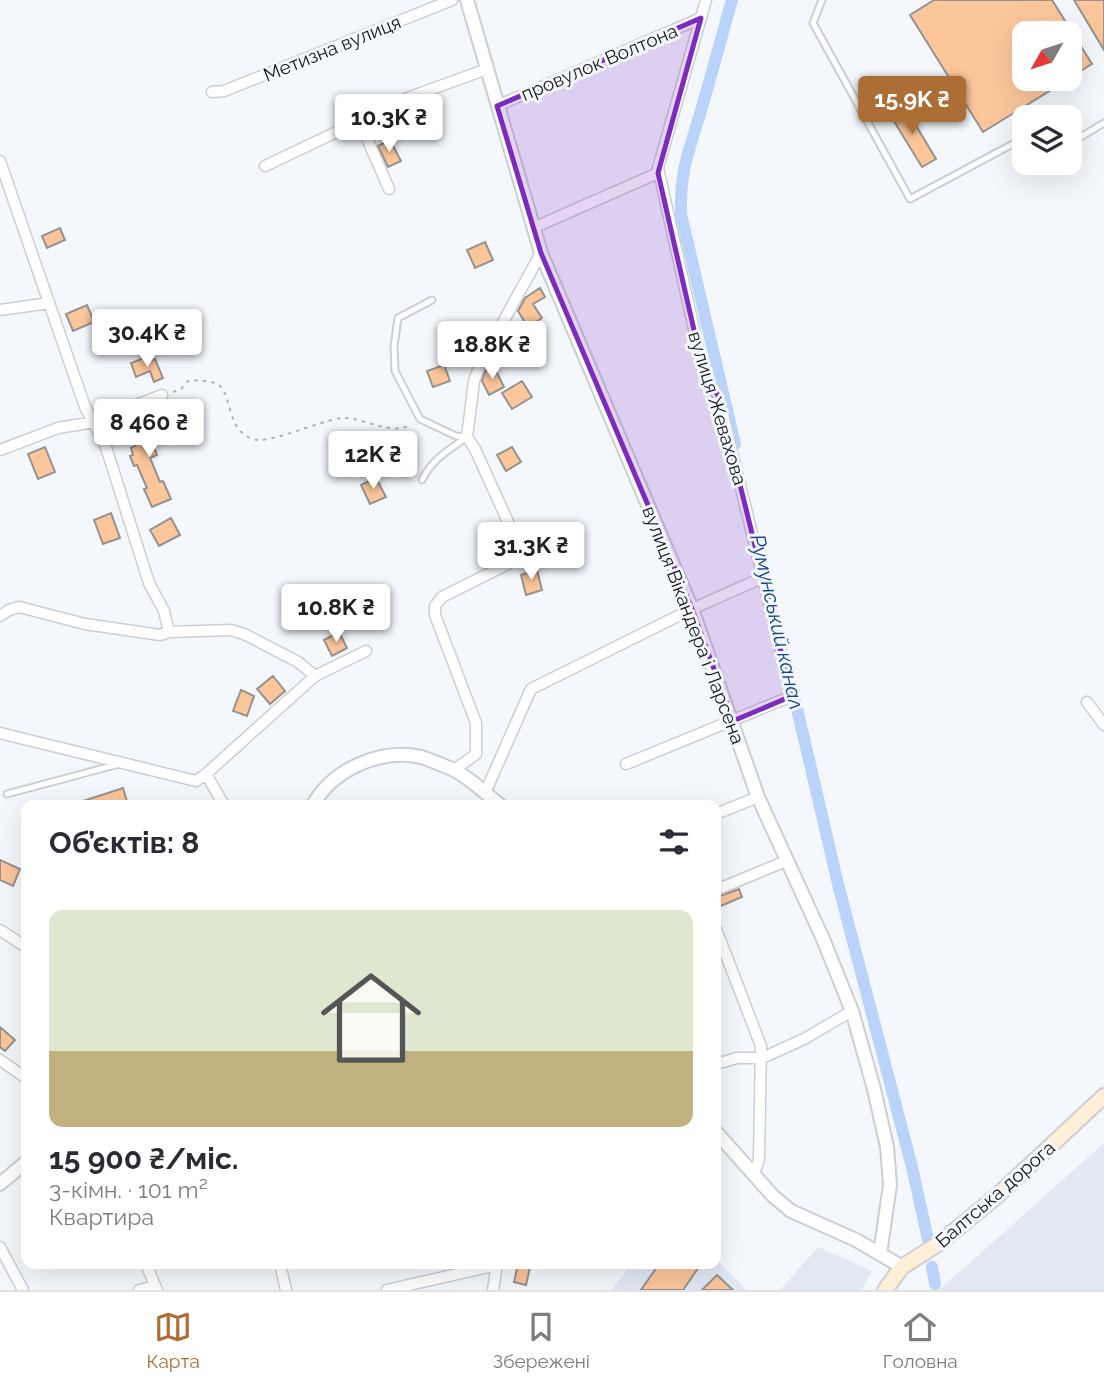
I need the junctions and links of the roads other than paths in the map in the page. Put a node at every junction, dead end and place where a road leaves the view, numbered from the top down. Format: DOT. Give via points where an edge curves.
graph roads {
  1 [pos="452,0"];
  2 [pos="467,0"];
  3 [pos="706,0"];
  4 [pos="822,0"];
  5 [pos="701,19"];
  6 [pos="487,69"];
  7 [pos="212,92"];
  8 [pos="497,106"];
  9 [pos="359,120"];
  10 [pos="1104,123"];
  11 [pos="1082,136"];
  12 [pos="1012,144"];
  13 [pos="0,161"];
  14 [pos="265,166"];
  15 [pos="658,173"];
  16 [pos="389,189"];
  17 [pos="533,229"];
  18 [pos="541,253"];
  19 [pos="432,300"];
  20 [pos="48,303"];
  21 [pos="0,310"];
  22 [pos="162,395"];
  23 [pos="94,422"];
  24 [pos="467,437"];
  25 [pos="0,450"];
  26 [pos="422,480"];
  27 [pos="764,578"];
  28 [pos="692,610"];
  29 [pos="0,615"];
  30 [pos="169,632"];
  31 [pos="366,651"];
  32 [pos="315,676"];
  33 [pos="1087,702"];
  34 [pos="733,721"];
  35 [pos="1104,725"];
  36 [pos="0,733"];
  37 [pos="124,763"];
  38 [pos="626,764"];
  39 [pos="454,770"];
  40 [pos="206,774"];
  41 [pos="485,793"];
  42 [pos="7,794"];
  43 [pos="758,797"];
  44 [pos="221,800"];
  45 [pos="317,800"];
  46 [pos="494,800"];
  47 [pos="721,812"];
  48 [pos="786,862"];
  49 [pos="721,888"];
  50 [pos="0,930"];
  51 [pos="721,942"];
  52 [pos="21,944"];
  53 [pos="852,1012"];
  54 [pos="762,1058"];
  55 [pos="0,1060"];
  56 [pos="721,1063"];
  57 [pos="21,1075"];
  58 [pos="1104,1096"];
  59 [pos="721,1138"];
  60 [pos="21,1166"];
  61 [pos="754,1174"];
  62 [pos="0,1184"];
  63 [pos="0,1247"];
  64 [pos="880,1254"];
  65 [pos="902,1267"];
  66 [pos="148,1269"];
  67 [pos="281,1269"];
  68 [pos="476,1269"];
  69 [pos="496,1269"];
  70 [pos="156,1288"];
  71 [pos="23,1290"];
  72 [pos="139,1290"];
  73 [pos="286,1290"];
  74 [pos="387,1290"];
  75 [pos="493,1290"];
  76 [pos="885,1290"];
  1 -- 7 [label="street, Метизна вулиця"];
  2 -- 6 [label="street, вулиця Вікандера і Ларсена"];
  3 -- 5 [label="street, вулиця Жевахова"];
  4 -- 12 [label="lane" via="813,23 910,199"];
  5 -- 8 [label="street, провулок Волтона"];
  5 -- 15 [label="street, вулиця Жевахова"];
  6 -- 8 [label="street, вулиця Вікандера і Ларсена"];
  6 -- 9 [label="street"];
  8 -- 17 [label="street, вулиця Вікандера і Ларсена"];
  9 -- 14 [label="street"];
  9 -- 16 [label="street"];
  10 -- 11 [label="lane"];
  13 -- 20 [label="street"];
  15 -- 17 [label="street"];
  15 -- 27 [label="street, вулиця Жевахова" via="705,377 718,395"];
  17 -- 18 [label="street, вулиця Вікандера і Ларсена"];
  18 -- 24 [label="street" via="481,362"];
  18 -- 28 [label="street, вулиця Вікандера і Ларсена"];
  19 -- 24 [label="lane" via="398,317 395,371 420,419"];
  20 -- 21 [label="street"];
  20 -- 23 [label="street"];
  22 -- 23 [label="street"];
  23 -- 25 [label="street" via="58,428"];
  23 -- 30 [label="street"];
  24 -- 26 [label="lane" via="439,456"];
  24 -- 39 [label="street" via="518,544 517,554 508,564 442,597 435,606 476,723 476,754"];
  27 -- 28 [label="street"];
  27 -- 34 [label="street, вулиця Жевахова" via="792,696"];
  28 -- 34 [label="street, вулиця Вікандера і Ларсена"];
  28 -- 41 [label="street" via="531,689"];
  29 -- 30 [label="street" via="19,607 114,630"];
  30 -- 32 [label="street" via="231,630 298,662"];
  31 -- 32 [label="street"];
  32 -- 40 [label="street"];
  33 -- 35 [label="street"];
  34 -- 38 [label="street"];
  34 -- 43 [label="street, вулиця Вікандера і Ларсена"];
  36 -- 37 [label="street"];
  37 -- 40 [label="street" via="196,781"];
  37 -- 42 [label="lane"];
  39 -- 41 [label="street"];
  39 -- 45 [label="street" via="419,757 377,757 349,769"];
  40 -- 44 [label="street"];
  41 -- 46 [label="street"];
  43 -- 47 [label="street"];
  43 -- 48 [label="street, вулиця Вікандера і Ларсена"];
  48 -- 49 [label="street"];
  48 -- 53 [label="street, вулиця Вікандера і Ларсена"];
  50 -- 52 [label="street"];
  51 -- 54 [label="street"];
  53 -- 54 [label="street"];
  53 -- 64 [label="street, вулиця Вікандера і Ларсена" via="887,1147 890,1185"];
  54 -- 56 [label="street"];
  54 -- 61 [label="street" via="760,1159"];
  55 -- 57 [label="street"];
  58 -- 65 [label="main road, Балтська дорога" via="998,1195"];
  59 -- 61 [label="street"];
  60 -- 62 [label="street"];
  61 -- 64 [label="street" via="792,1211"];
  63 -- 71 [label="street"];
  64 -- 65 [label="street"];
  65 -- 76 [label="main road, Балтська дорога"];
  66 -- 70 [label="street"];
  67 -- 73 [label="street"];
  68 -- 74 [label="street"];
  69 -- 75 [label="street"];
  70 -- 72 [label="street"];
}
